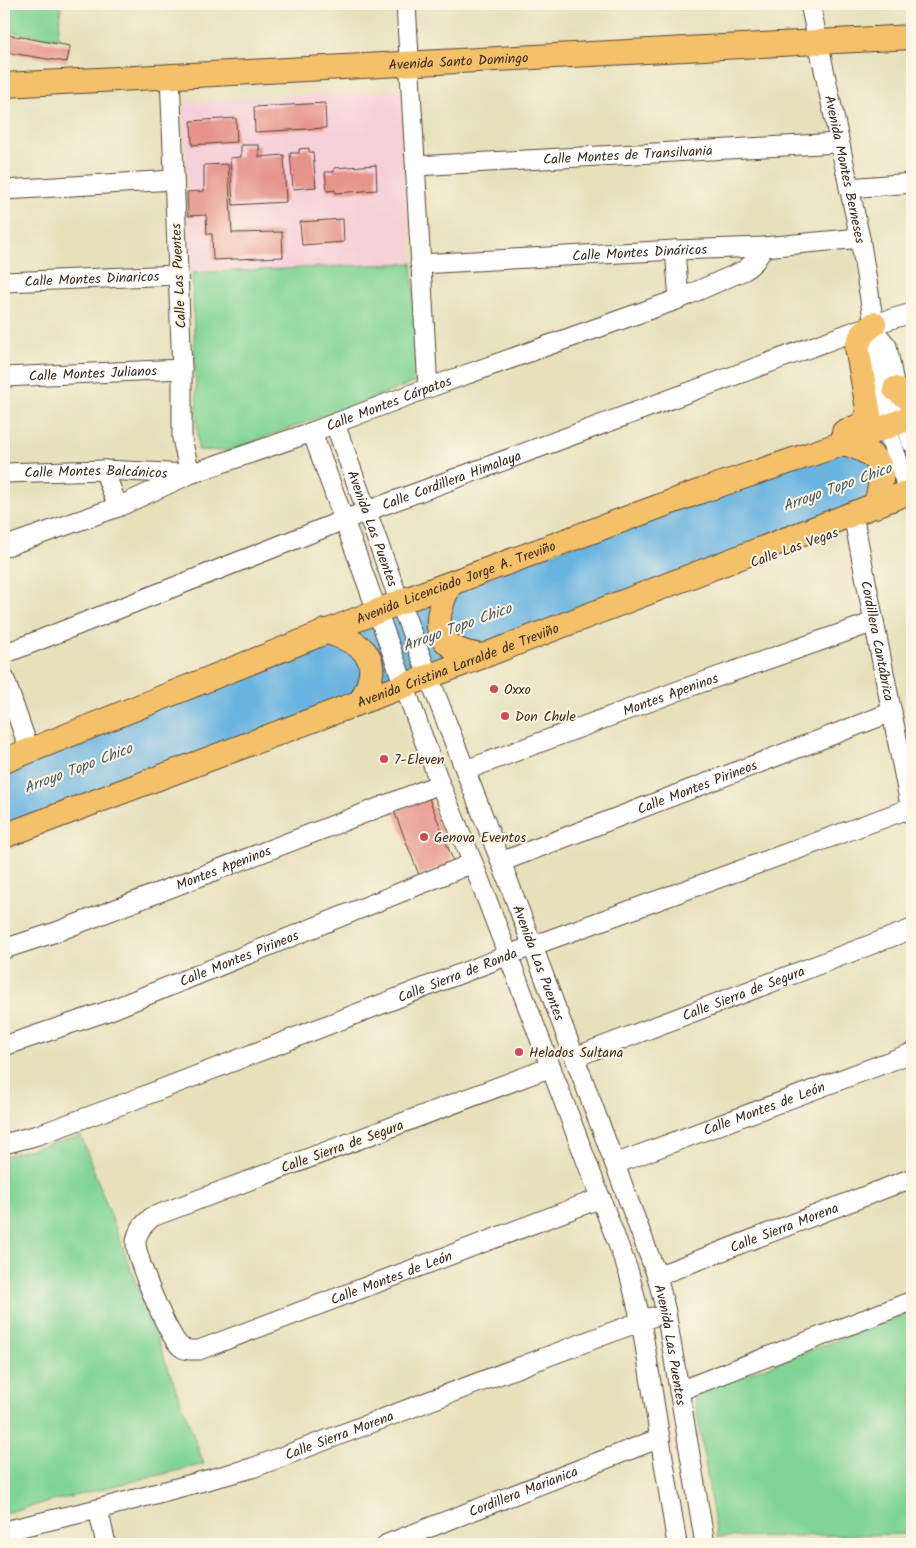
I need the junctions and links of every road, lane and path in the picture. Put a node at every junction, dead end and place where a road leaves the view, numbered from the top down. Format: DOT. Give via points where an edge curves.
graph roads {
  1 [pos="406,4"];
  2 [pos="810,4"];
  3 [pos="912,37"];
  4 [pos="818,42"];
  5 [pos="411,64"];
  6 [pos="170,76"];
  7 [pos="4,85"];
  8 [pos="840,143"];
  9 [pos="416,166"];
  10 [pos="174,180"];
  11 [pos="912,183"];
  12 [pos="849,188"];
  13 [pos="4,190"];
  14 [pos="860,238"];
  15 [pos="764,247"];
  16 [pos="675,250"];
  17 [pos="420,264"];
  18 [pos="178,276"];
  19 [pos="4,282"];
  20 [pos="679,300"];
  21 [pos="912,313"];
  22 [pos="875,329"];
  23 [pos="182,369"];
  24 [pos="4,377"];
  25 [pos="428,388"];
  26 [pos="902,420"];
  27 [pos="335,424"];
  28 [pos="312,432"];
  29 [pos="851,445"];
  30 [pos="104,470"];
  31 [pos="4,473"];
  32 [pos="190,474"];
  33 [pos="700,491"];
  34 [pos="910,493"];
  35 [pos="876,500"];
  36 [pos="118,507"];
  37 [pos="368,511"];
  38 [pos="344,521"];
  39 [pos="855,525"];
  40 [pos="4,548"];
  41 [pos="675,583"];
  42 [pos="449,586"];
  43 [pos="403,611"];
  44 [pos="379,620"];
  45 [pos="874,622"];
  46 [pos="325,632"];
  47 [pos="4,654"];
  48 [pos="474,655"];
  49 [pos="428,673"];
  50 [pos="4,677"];
  51 [pos="402,682"];
  52 [pos="365,695"];
  53 [pos="892,712"];
  54 [pos="30,752"];
  55 [pos="4,761"];
  56 [pos="466,770"];
  57 [pos="440,784"];
  58 [pos="912,812"];
  59 [pos="4,836"];
  60 [pos="501,862"];
  61 [pos="473,863"];
  62 [pos="912,930"];
  63 [pos="532,946"];
  64 [pos="4,949"];
  65 [pos="508,956"];
  66 [pos="4,1046"];
  67 [pos="912,1054"];
  68 [pos="575,1057"];
  69 [pos="551,1068"];
  70 [pos="4,1144"];
  71 [pos="615,1164"];
  72 [pos="912,1178"];
  73 [pos="601,1198"];
  74 [pos="657,1276"];
  75 [pos="912,1301"];
  76 [pos="666,1312"];
  77 [pos="641,1320"];
  78 [pos="181,1347"];
  79 [pos="679,1391"];
  80 [pos="660,1438"];
  81 [pos="98,1509"];
  82 [pos="4,1531"];
  83 [pos="106,1544"];
  84 [pos="387,1544"];
  85 [pos="677,1544"];
  86 [pos="705,1544"];
  1 -- 5 [label="street"];
  2 -- 4 [label="street, Avenida Montes Berneses"];
  3 -- 4 [label="main road, Avenida Santo Domingo"];
  4 -- 5 [label="main road, Avenida Santo Domingo"];
  4 -- 8 [label="street, Avenida Montes Berneses"];
  5 -- 6 [label="main road, Avenida Santo Domingo"];
  5 -- 9 [label="street"];
  6 -- 7 [label="main road, Avenida Santo Domingo"];
  6 -- 10 [label="street, Calle Las Puentes"];
  8 -- 9 [label="street, Calle Montes de Transilvania"];
  8 -- 12 [label="street, Avenida Montes Berneses"];
  9 -- 17 [label="street"];
  10 -- 13 [label="street"];
  10 -- 18 [label="street, Calle Las Puentes"];
  11 -- 12 [label="street"];
  12 -- 14 [label="street, Avenida Montes Berneses"];
  14 -- 15 [label="street, Calle Montes Dináricos"];
  14 -- 22 [label="street, Avenida Montes Berneses"];
  15 -- 16 [label="street, Calle Montes Dináricos"];
  15 -- 20 [label="street, Calle Montes Cárpatos" via="756,261 745,270"];
  16 -- 17 [label="street, Calle Montes Dináricos"];
  16 -- 20 [label="street"];
  17 -- 25 [label="street"];
  18 -- 19 [label="street, Calle Montes Dinaricos"];
  18 -- 23 [label="street, Calle Las Puentes"];
  20 -- 25 [label="street, Calle Montes Cárpatos"];
  21 -- 22 [label="street, Calle Cordillera Himalaya"];
  22 -- 26 [label="street, Avenida Montes Berneses" via="887,346"];
  22 -- 26 [label="street, Avenida Montes Berneses" via="872,349"];
  22 -- 33 [label="main road" via="862,334 857,346 869,409 867,420 860,426"];
  22 -- 37 [label="street, Calle Cordillera Himalaya"];
  23 -- 24 [label="street, Calle Montes Julianos"];
  23 -- 32 [label="street, Calle Las Puentes" via="182,438"];
  25 -- 27 [label="street, Calle Montes Cárpatos"];
  26 -- 29 [label="main road, Avenida Licenciado Jorge A. Treviño"];
  26 -- 34 [label="street, Avenida Montes Berneses"];
  27 -- 28 [label="street, Calle Montes Cárpatos"];
  27 -- 37 [label="street, Avenida Las Puentes"];
  28 -- 32 [label="street, Calle Montes Cárpatos"];
  28 -- 38 [label="street, Avenida Las Puentes"];
  29 -- 33 [label="main road, Avenida Licenciado Jorge A. Treviño"];
  29 -- 35 [label="main road" via="870,452 880,468 882,475"];
  30 -- 31 [label="street, Calle Montes Balcánicos"];
  30 -- 32 [label="street, Calle Montes Balcánicos"];
  30 -- 36 [label="street"];
  32 -- 36 [label="street, Calle Montes Cárpatos"];
  33 -- 42 [label="main road, Avenida Licenciado Jorge A. Treviño"];
  34 -- 35 [label="main road, Avenida Cristina Larralde de Treviño"];
  34 -- 39 [label="street, Calle Las Vegas"];
  35 -- 41 [label="main road, Avenida Cristina Larralde de Treviño"];
  36 -- 40 [label="street, Calle Montes Cárpatos"];
  37 -- 38 [label="street, Calle Cordillera Himalaya"];
  37 -- 43 [label="street, Avenida Las Puentes"];
  38 -- 44 [label="street, Avenida Las Puentes"];
  38 -- 47 [label="street, Calle Cordillera Himalaya"];
  39 -- 41 [label="street, Calle Las Vegas" via="693,582"];
  39 -- 45 [label="street, Cordillera Cantábrica"];
  41 -- 48 [label="main road, Avenida Cristina Larralde de Treviño"];
  42 -- 43 [label="main road, Avenida Licenciado Jorge A. Treviño"];
  42 -- 48 [label="main road" via="437,626 450,645"];
  43 -- 44 [label="main road, Avenida Licenciado Jorge A. Treviño"];
  43 -- 49 [label="street, Avenida Las Puentes"];
  44 -- 46 [label="main road, Avenida Licenciado Jorge A. Treviño"];
  44 -- 51 [label="street, Avenida Las Puentes"];
  45 -- 53 [label="street, Cordillera Cantábrica"];
  45 -- 56 [label="street, Montes Apeninos"];
  46 -- 52 [label="main road" via="359,644 366,654 370,664"];
  46 -- 54 [label="main road, Avenida Licenciado Jorge A. Treviño"];
  48 -- 49 [label="main road, Avenida Cristina Larralde de Treviño"];
  49 -- 51 [label="main road, Avenida Cristina Larralde de Treviño"];
  49 -- 56 [label="street, Avenida Las Puentes"];
  50 -- 54 [label="street"];
  51 -- 52 [label="main road, Avenida Cristina Larralde de Treviño"];
  51 -- 57 [label="street, Avenida Las Puentes"];
  52 -- 59 [label="main road, Avenida Cristina Larralde de Treviño"];
  53 -- 58 [label="street, Cordillera Cantábrica"];
  53 -- 60 [label="street, Calle Montes Pirineos"];
  54 -- 55 [label="main road, Avenida Licenciado Jorge A. Treviño"];
  56 -- 60 [label="street, Avenida Las Puentes"];
  57 -- 61 [label="street, Avenida Las Puentes"];
  57 -- 64 [label="street, Montes Apeninos" via="56,932"];
  58 -- 63 [label="street, Calle Sierra de Ronda"];
  60 -- 63 [label="street, Avenida Las Puentes"];
  61 -- 65 [label="street, Avenida Las Puentes"];
  61 -- 66 [label="street, Calle Montes Pirineos" via="108,1011"];
  62 -- 68 [label="street, Calle Sierra de Segura"];
  63 -- 65 [label="street, Calle Sierra de Ronda"];
  63 -- 68 [label="street, Avenida Las Puentes"];
  65 -- 69 [label="street, Avenida Las Puentes"];
  65 -- 70 [label="street, Calle Sierra de Ronda" via="123,1104"];
  67 -- 71 [label="street, Calle Montes de León"];
  68 -- 71 [label="street, Avenida Las Puentes"];
  69 -- 73 [label="street, Avenida Las Puentes"];
  69 -- 78 [label="street, Calle Sierra de Segura" via="152,1217 139,1232 136,1243 138,1258 169,1332"];
  71 -- 74 [label="street, Avenida Las Puentes"];
  72 -- 74 [label="street, Calle Sierra Morena"];
  73 -- 77 [label="street, Avenida Las Puentes" via="629,1273"];
  73 -- 78 [label="street, Calle Montes de León" via="199,1350 188,1351"];
  74 -- 76 [label="street, Avenida Las Puentes"];
  75 -- 79 [label="street"];
  76 -- 77 [label="street, Calle Sierra Morena"];
  76 -- 79 [label="street, Avenida Las Puentes"];
  77 -- 80 [label="street, Avenida Las Puentes"];
  77 -- 81 [label="street, Calle Sierra Morena" via="294,1454 215,1479"];
  79 -- 86 [label="street, Avenida Las Puentes"];
  80 -- 84 [label="street, Cordillera Marianica"];
  80 -- 85 [label="street, Avenida Las Puentes"];
  81 -- 82 [label="street, Calle Sierra Morena"];
  81 -- 83 [label="street"];
}
